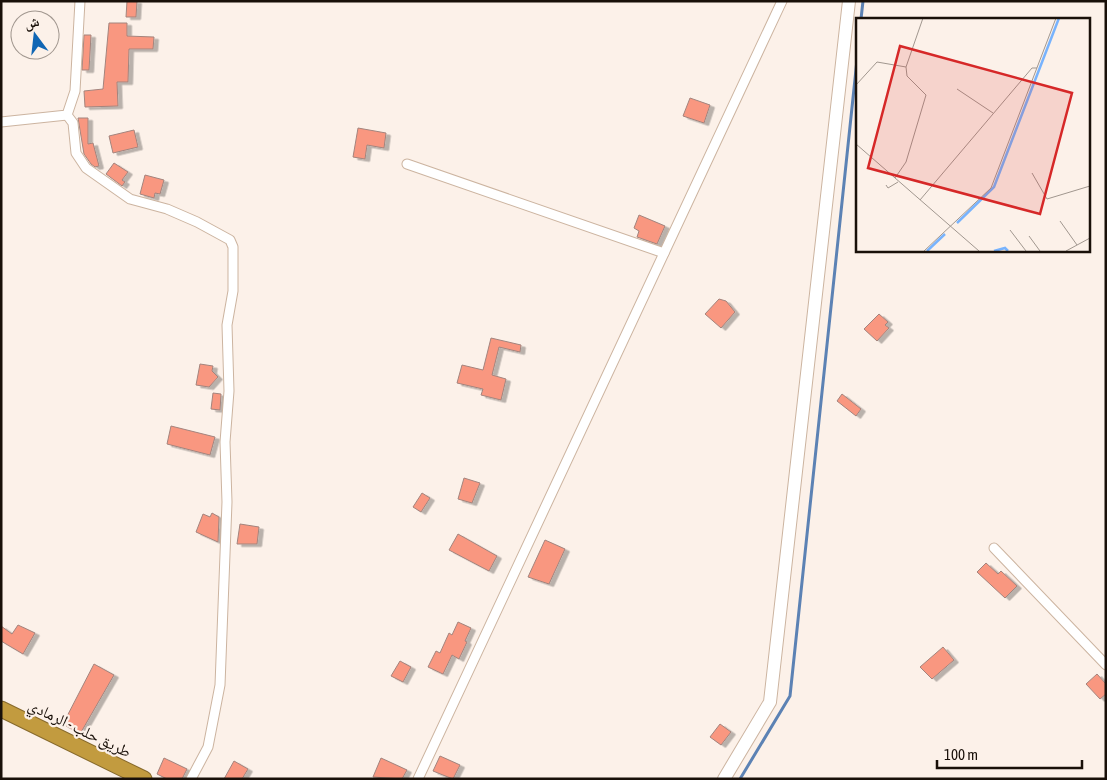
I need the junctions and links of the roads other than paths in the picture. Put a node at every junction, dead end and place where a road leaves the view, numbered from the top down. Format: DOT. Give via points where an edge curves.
graph roads {
  1 [pos="80,1"];
  2 [pos="782,1"];
  3 [pos="848,1"];
  4 [pos="67,115"];
  5 [pos="1,122"];
  6 [pos="407,164"];
  7 [pos="664,253"];
  8 [pos="994,548"];
  9 [pos="1106,665"];
  10 [pos="1,709"];
  11 [pos="144,779"];
  12 [pos="191,779"];
  13 [pos="418,779"];
  14 [pos="724,779"];
  1 -- 4 [label="street" via="75,91"];
  2 -- 7 [label="street"];
  3 -- 14 [label="street" via="770,702"];
  4 -- 5 [label="street"];
  4 -- 12 [label="street" via="73,123 76,153 86,168 130,199 167,209 197,222 230,240 233,247 233,291 228,325 227,502 220,685 208,747"];
  6 -- 7 [label="street"];
  7 -- 13 [label="street"];
  8 -- 9 [label="street"];
  10 -- 11 [label="highway, طريق حلب - الرمادي"];
}
